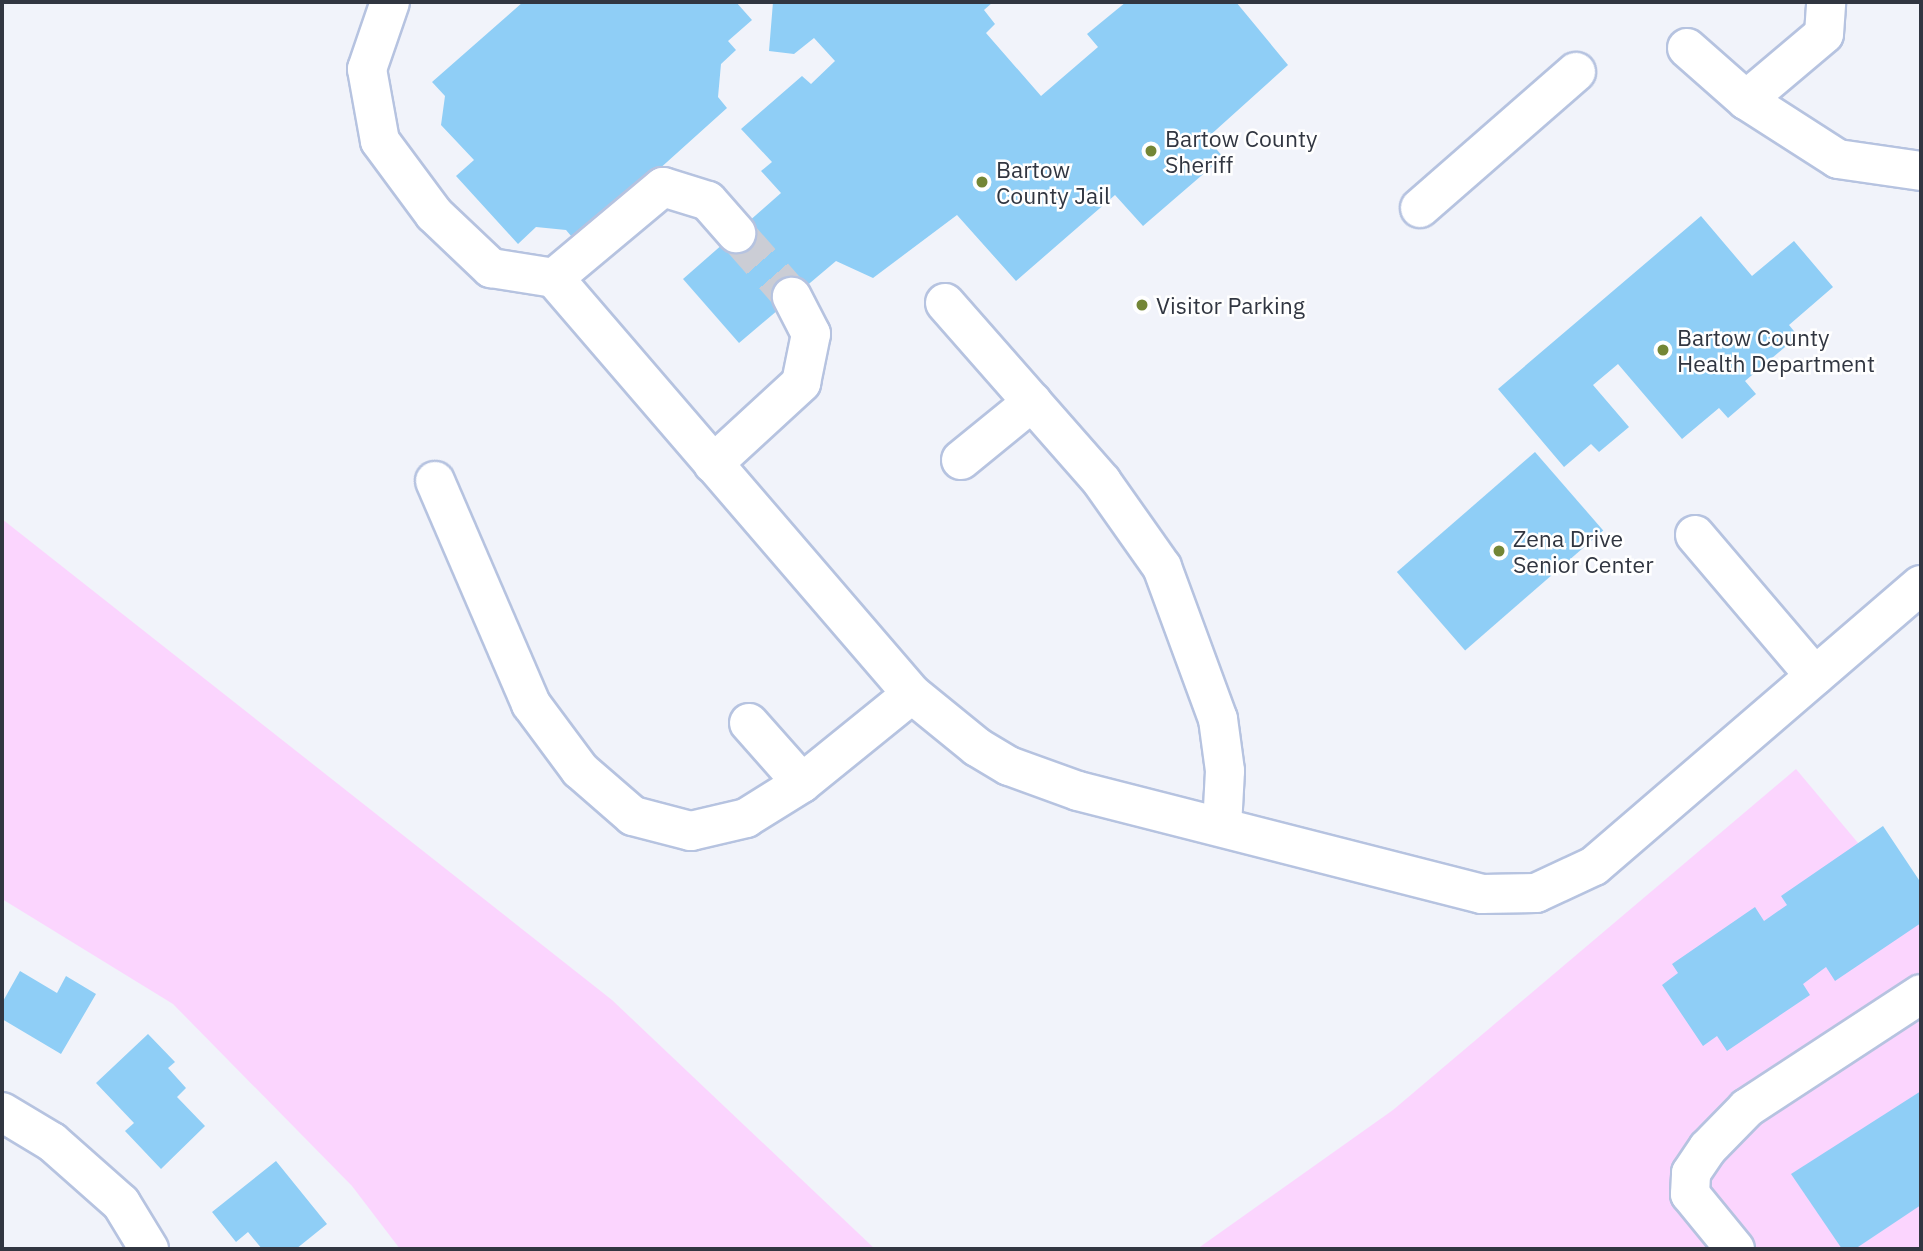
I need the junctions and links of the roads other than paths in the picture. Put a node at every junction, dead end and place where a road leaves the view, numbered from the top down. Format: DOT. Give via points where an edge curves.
graph roads {
  1 [pos="390,2"];
  2 [pos="1826,2"];
  3 [pos="1687,48"];
  4 [pos="1576,72"];
  5 [pos="1746,100"];
  6 [pos="1921,171"];
  7 [pos="1420,208"];
  8 [pos="736,233"];
  9 [pos="554,278"];
  10 [pos="792,297"];
  11 [pos="945,303"];
  12 [pos="1032,402"];
  13 [pos="961,460"];
  14 [pos="713,464"];
  15 [pos="435,481"];
  16 [pos="1695,535"];
  17 [pos="1921,585"];
  18 [pos="1815,676"];
  19 [pos="912,694"];
  20 [pos="749,723"];
  21 [pos="802,783"];
  22 [pos="1222,826"];
  23 [pos="1921,994"];
  24 [pos="2,1112"];
  25 [pos="149,1249"];
  26 [pos="1735,1249"];
  1 -- 9 [label="street" via="367,69 380,141 460,244 491,268"];
  2 -- 5 [label="street" via="1824,34"];
  3 -- 5 [label="street"];
  4 -- 7 [label="street"];
  5 -- 6 [label="street" via="1838,159"];
  8 -- 9 [label="street" via="708,201 663,187"];
  9 -- 14 [label="street"];
  10 -- 14 [label="street" via="811,334 801,383"];
  11 -- 12 [label="street"];
  12 -- 13 [label="street"];
  12 -- 22 [label="street" via="1134,523 1186,618 1218,719 1225,771"];
  14 -- 19 [label="street"];
  15 -- 21 [label="street" via="513,672 554,738 608,797 653,824 691,831 746,818"];
  16 -- 18 [label="street"];
  17 -- 18 [label="street"];
  18 -- 22 [label="street" via="1594,866 1536,893 1482,894"];
  19 -- 21 [label="street"];
  19 -- 22 [label="street" via="1009,766 1078,791"];
  20 -- 21 [label="street"];
  23 -- 26 [label="street" via="1747,1108 1708,1148 1691,1173 1690,1194"];
  24 -- 25 [label="street" via="52,1142 121,1203"];
}
